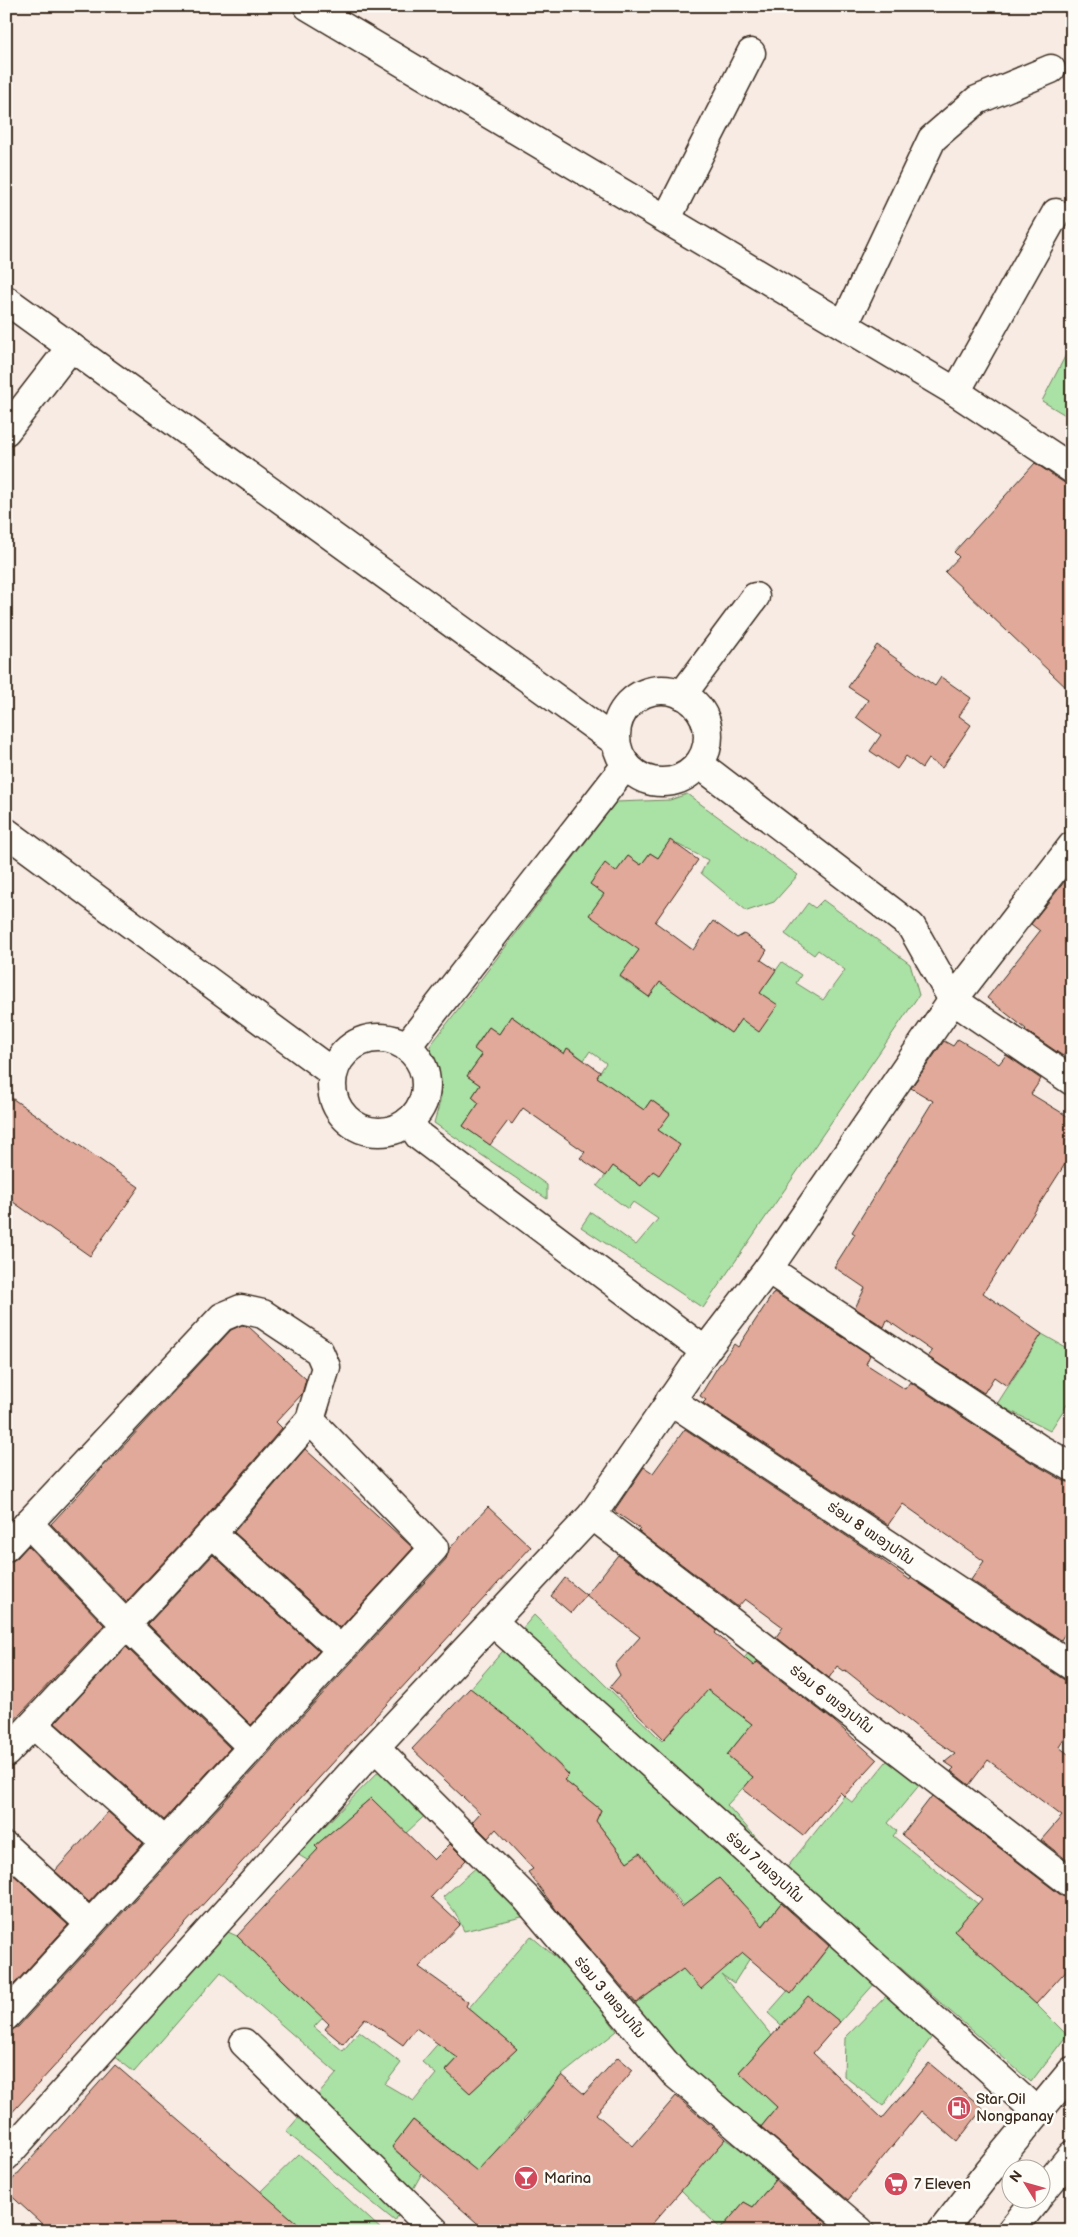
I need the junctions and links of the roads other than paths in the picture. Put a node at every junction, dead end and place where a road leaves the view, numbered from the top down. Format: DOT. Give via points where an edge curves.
graph roads {
  1 [pos="316,9"];
  2 [pos="751,52"];
  3 [pos="1051,69"];
  4 [pos="1056,213"];
  5 [pos="667,218"];
  6 [pos="6,300"];
  7 [pos="844,325"];
  8 [pos="71,347"];
  9 [pos="956,392"];
  10 [pos="6,432"];
  11 [pos="1072,468"];
  12 [pos="755,598"];
  13 [pos="682,695"];
  14 [pos="621,754"];
  15 [pos="699,764"];
  16 [pos="6,832"];
  17 [pos="1072,846"];
  18 [pos="953,1000"];
  19 [pos="408,1046"];
  20 [pos="333,1074"];
  21 [pos="1072,1082"];
  22 [pos="410,1121"];
  23 [pos="768,1270"];
  24 [pos="705,1351"];
  25 [pos="670,1400"];
  26 [pos="310,1420"];
  27 [pos="1072,1467"];
  28 [pos="592,1515"];
  29 [pos="28,1523"];
  30 [pos="212,1533"];
  31 [pos="6,1547"];
  32 [pos="493,1622"];
  33 [pos="125,1624"];
  34 [pos="340,1650"];
  35 [pos="1072,1666"];
  36 [pos="34,1725"];
  37 [pos="375,1746"];
  38 [pos="252,1747"];
  39 [pos="6,1753"];
  40 [pos="165,1842"];
  41 [pos="6,1847"];
  42 [pos="1072,1884"];
  43 [pos="90,1924"];
  44 [pos="6,2016"];
  45 [pos="244,2043"];
  46 [pos="1072,2071"];
  47 [pos="1037,2112"];
  48 [pos="6,2156"];
  49 [pos="1068,2168"];
  50 [pos="1050,2185"];
  51 [pos="1028,2210"];
  52 [pos="435,2231"];
  53 [pos="860,2231"];
  54 [pos="942,2231"];
  55 [pos="1011,2231"];
  1 -- 5 [label="main road"];
  2 -- 5 [label="main road"];
  3 -- 7 [label="main road" via="977,100 932,139"];
  4 -- 9 [label="main road"];
  5 -- 7 [label="main road"];
  6 -- 8 [label="main road"];
  7 -- 9 [label="main road"];
  8 -- 10 [label="main road"];
  8 -- 14 [label="main road"];
  9 -- 11 [label="main road"];
  12 -- 13 [label="main road"];
  13 -- 14 [label="main road" via="660,690 632,700 617,726"];
  13 -- 15 [label="main road" via="699,708 706,721 706,751"];
  14 -- 15 [label="main road" via="630,770 642,779 658,782 688,775"];
  14 -- 19 [label="main road"];
  15 -- 18 [label="main road" via="911,926"];
  16 -- 20 [label="main road"];
  17 -- 18 [label="main road"];
  18 -- 21 [label="main road"];
  18 -- 23 [label="main road"];
  19 -- 20 [label="main road" via="393,1039 363,1039 339,1059"];
  19 -- 22 [label="main road" via="426,1071 427,1087 424,1102"];
  20 -- 22 [label="main road" via="336,1105 344,1118 357,1127 372,1132 388,1132"];
  22 -- 24 [label="main road" via="419,1136"];
  23 -- 24 [label="main road"];
  23 -- 27 [label="main road" via="1038,1448"];
  24 -- 25 [label="main road"];
  25 -- 28 [label="main road"];
  25 -- 35 [label="main road, ຮ່ອມ 8 ໜອງປາໃນ"];
  26 -- 29 [label="main road" via="326,1367 319,1351 263,1314 241,1309 222,1318"];
  26 -- 30 [label="main road"];
  26 -- 34 [label="main road" via="434,1548"];
  28 -- 32 [label="main road"];
  28 -- 42 [label="main road, ຮ່ອມ 6 ໜອງປາໃນ"];
  29 -- 31 [label="main road"];
  29 -- 33 [label="main road"];
  30 -- 33 [label="main road"];
  30 -- 34 [label="main road"];
  32 -- 37 [label="main road"];
  32 -- 47 [label="main road, ຮ່ອມ 7 ໜອງປາໃນ"];
  33 -- 36 [label="main road"];
  33 -- 38 [label="main road"];
  34 -- 38 [label="main road"];
  36 -- 39 [label="main road"];
  36 -- 40 [label="main road"];
  37 -- 48 [label="main road"];
  37 -- 53 [label="main road, ຮ່ອມ 3 ໜອງປາໃນ" via="526,1898 674,2073"];
  38 -- 40 [label="main road"];
  40 -- 43 [label="main road"];
  41 -- 43 [label="main road"];
  43 -- 44 [label="main road"];
  45 -- 52 [label="main road"];
  46 -- 47 [label="main road"];
  47 -- 54 [label="main road"];
  49 -- 50 [label="main road"];
  51 -- 55 [label="main road"];
}
